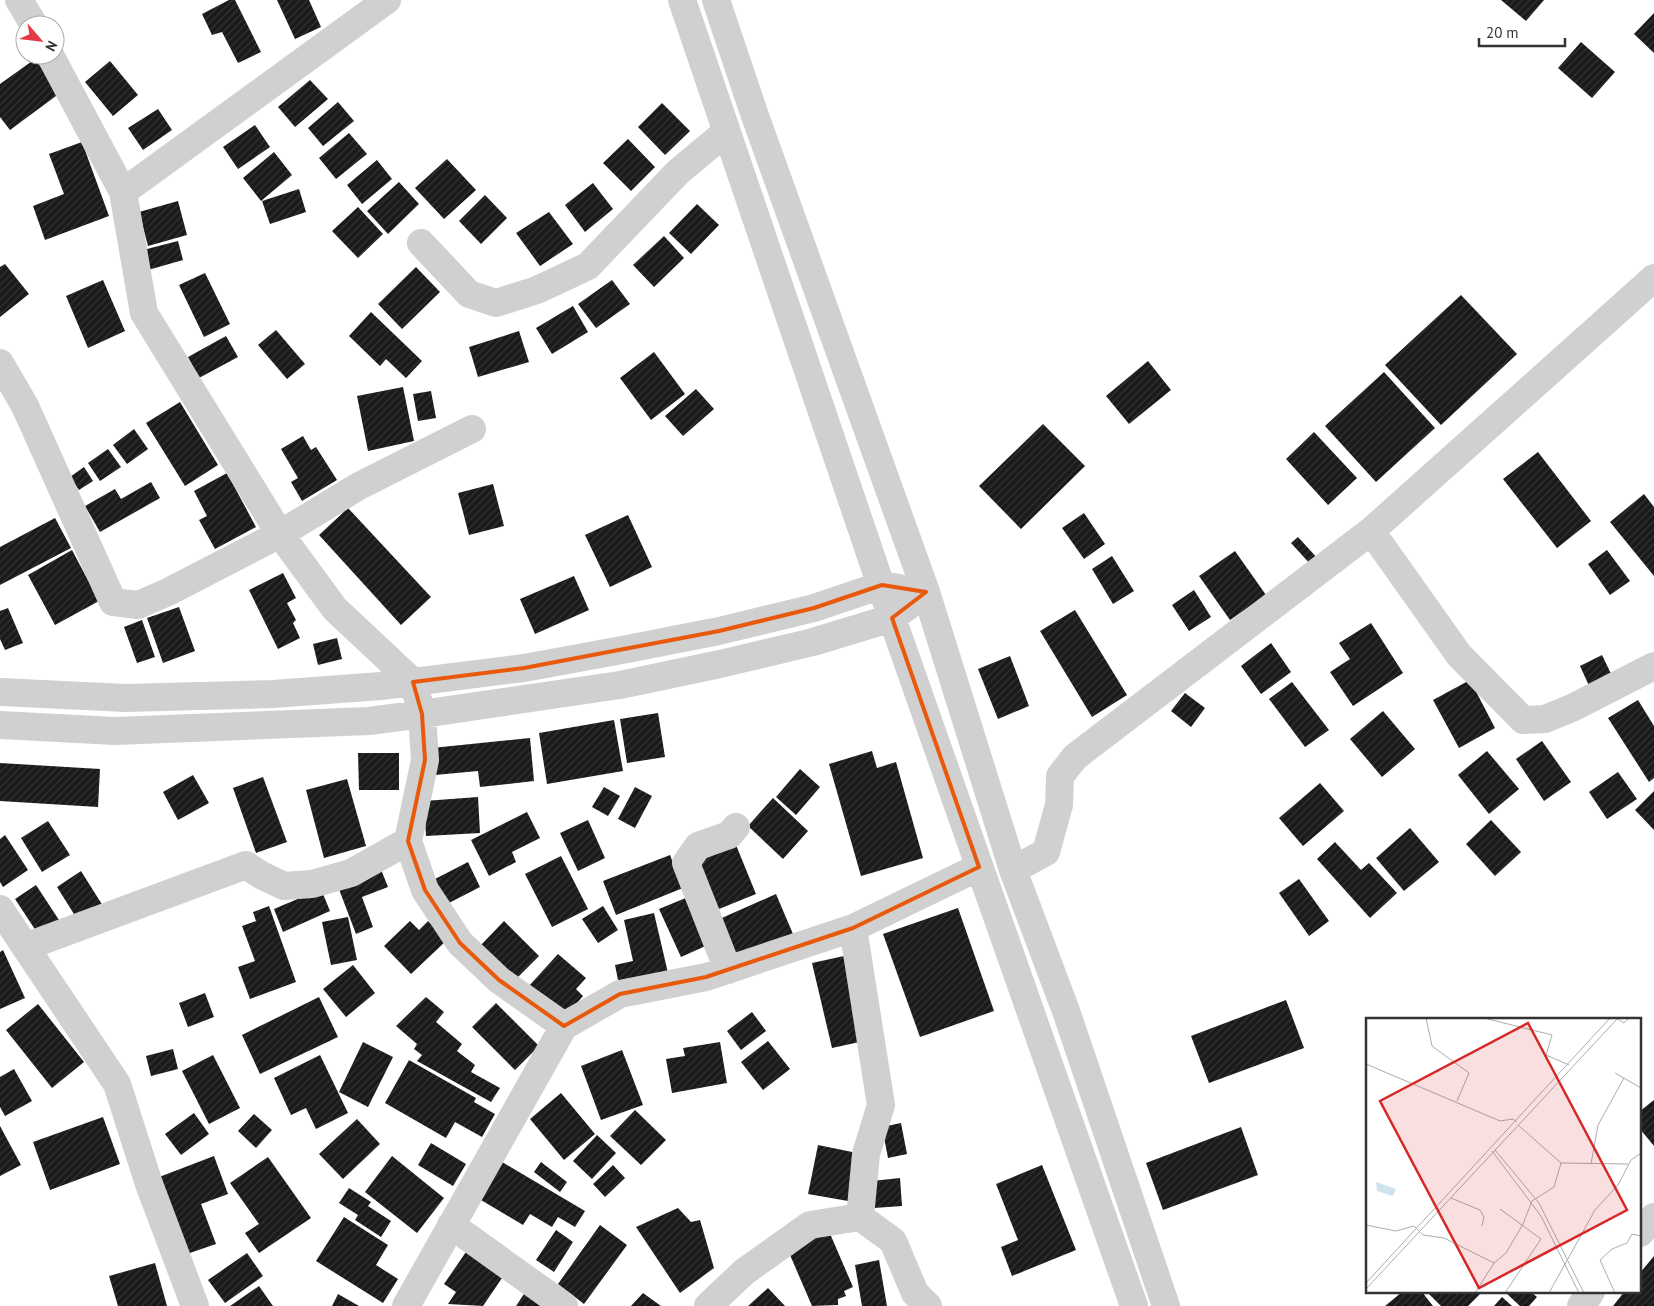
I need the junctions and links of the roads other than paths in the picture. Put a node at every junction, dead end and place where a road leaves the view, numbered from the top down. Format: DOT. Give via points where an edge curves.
graph roads {
  1 [pos="19,0"];
  2 [pos="387,0"];
  3 [pos="682,0"];
  4 [pos="716,0"];
  5 [pos="28,15"];
  6 [pos="55,65"];
  7 [pos="726,132"];
  8 [pos="123,192"];
  9 [pos="421,243"];
  10 [pos="1654,278"];
  11 [pos="0,363"];
  12 [pos="472,429"];
  13 [pos="1371,531"];
  14 [pos="280,534"];
  15 [pos="882,585"];
  16 [pos="926,592"];
  17 [pos="892,618"];
  18 [pos="1654,666"];
  19 [pos="413,682"];
  20 [pos="0,692"];
  21 [pos="422,714"];
  22 [pos="0,725"];
  23 [pos="736,827"];
  24 [pos="408,841"];
  25 [pos="979,867"];
  26 [pos="1013,870"];
  27 [pos="0,909"];
  28 [pos="853,928"];
  29 [pos="26,947"];
  30 [pos="728,970"];
  31 [pos="564,1026"];
  32 [pos="860,1217"];
  33 [pos="1654,1217"];
  34 [pos="451,1225"];
  35 [pos="1642,1231"];
  36 [pos="1590,1294"];
  37 [pos="194,1306"];
  38 [pos="406,1306"];
  39 [pos="564,1306"];
  40 [pos="708,1306"];
  41 [pos="928,1306"];
  42 [pos="1134,1306"];
  43 [pos="1166,1306"];
  44 [pos="1581,1306"];
  1 -- 5 [label="street"];
  2 -- 8 [label="street"];
  3 -- 7 [label="street"];
  4 -- 16 [label="street"];
  6 -- 8 [label="street"];
  7 -- 9 [label="street" via="678,172 588,266 537,290 496,303 469,294"];
  7 -- 15 [label="street"];
  8 -- 14 [label="street" via="144,313"];
  10 -- 13 [label="street"];
  11 -- 14 [label="street" via="25,406 113,602 138,605"];
  12 -- 14 [label="street" via="359,486"];
  13 -- 18 [label="street" via="1459,654 1523,720 1545,719 1572,708"];
  13 -- 26 [label="street" via="1075,757 1060,776 1059,805 1046,852"];
  14 -- 19 [label="street" via="335,609"];
  15 -- 16 [label="street"];
  15 -- 17 [label="street"];
  15 -- 19 [label="street" via="814,608 719,631 524,668"];
  16 -- 17 [label="street"];
  16 -- 26 [label="street"];
  17 -- 21 [label="street" via="813,642 620,686"];
  17 -- 25 [label="street"];
  19 -- 20 [label="street" via="244,695 126,698"];
  19 -- 21 [label="street"];
  21 -- 22 [label="street" via="369,721 115,731"];
  21 -- 24 [label="street" via="426,760"];
  23 -- 30 [label="street" via="729,835 698,846 686,863"];
  24 -- 29 [label="street" via="351,873 312,884 284,886 246,865"];
  24 -- 31 [label="street" via="425,890 460,943 499,980"];
  25 -- 28 [label="street"];
  25 -- 42 [label="street"];
  26 -- 43 [label="street" via="1066,1011"];
  27 -- 29 [label="street"];
  28 -- 30 [label="street"];
  28 -- 32 [label="street" via="882,1105 866,1154"];
  29 -- 37 [label="street" via="117,1084 149,1184"];
  30 -- 31 [label="street" via="620,994"];
  31 -- 34 [label="street"];
  32 -- 40 [label="street" via="810,1225 744,1272"];
  32 -- 41 [label="street" via="893,1241 915,1294"];
  33 -- 35 [label="street"];
  34 -- 38 [label="street"];
  34 -- 39 [label="street"];
  36 -- 44 [label="street"];
}
